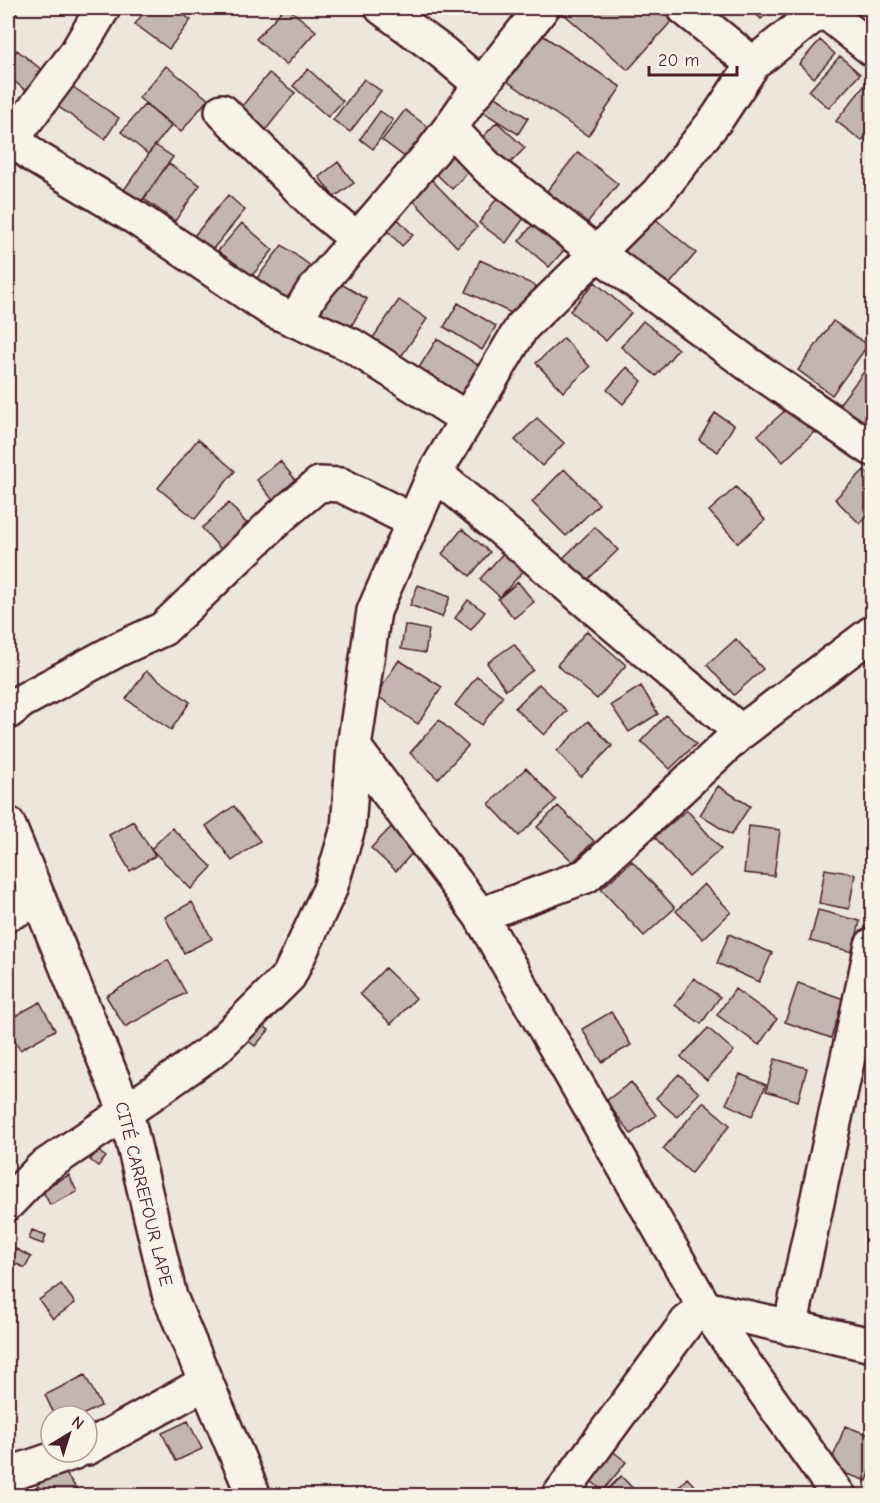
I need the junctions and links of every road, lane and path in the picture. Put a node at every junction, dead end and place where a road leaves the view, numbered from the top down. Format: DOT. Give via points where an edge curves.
graph roads {
  1 [pos="103,8"];
  2 [pos="382,8"];
  3 [pos="542,8"];
  4 [pos="684,8"];
  5 [pos="823,8"];
  6 [pos="873,49"];
  7 [pos="753,63"];
  8 [pos="481,85"];
  9 [pos="222,111"];
  10 [pos="450,128"];
  11 [pos="10,137"];
  12 [pos="357,239"];
  13 [pos="597,253"];
  14 [pos="296,320"];
  15 [pos="467,419"];
  16 [pos="873,449"];
  17 [pos="435,473"];
  18 [pos="413,521"];
  19 [pos="873,633"];
  20 [pos="8,712"];
  21 [pos="741,732"];
  22 [pos="354,747"];
  23 [pos="8,824"];
  24 [pos="39,899"];
  25 [pos="8,914"];
  26 [pos="480,915"];
  27 [pos="873,945"];
  28 [pos="126,1112"];
  29 [pos="8,1203"];
  30 [pos="705,1308"];
  31 [pos="790,1328"];
  32 [pos="873,1345"];
  33 [pos="205,1383"];
  34 [pos="99,1441"];
  35 [pos="40,1464"];
  36 [pos="8,1478"];
  37 [pos="254,1496"];
  38 [pos="559,1496"];
  39 [pos="839,1496"];
  1 -- 11 [label="street" via="77,52"];
  2 -- 8 [label="street"];
  3 -- 8 [label="street"];
  4 -- 7 [label="street"];
  5 -- 6 [label="street"];
  5 -- 7 [label="street"];
  7 -- 13 [label="street" via="718,117 658,193"];
  8 -- 10 [label="street"];
  9 -- 12 [label="street" via="319,208"];
  10 -- 12 [label="street"];
  10 -- 13 [label="street" via="489,169"];
  11 -- 14 [label="street" via="272,310"];
  12 -- 14 [label="street" via="313,291"];
  13 -- 15 [label="street" via="522,327"];
  13 -- 16 [label="street"];
  14 -- 15 [label="street" via="351,345"];
  15 -- 17 [label="street"];
  17 -- 18 [label="street"];
  17 -- 21 [label="street"];
  18 -- 20 [label="street" via="341,485 319,484 163,629 119,649"];
  18 -- 22 [label="street" via="374,611"];
  19 -- 21 [label="street"];
  21 -- 26 [label="street" via="586,876"];
  22 -- 26 [label="street"];
  22 -- 28 [label="street" via="348,828 330,889 289,976 215,1049"];
  23 -- 24 [label="street, CITÉ CARREFOUR LAPE"];
  24 -- 25 [label="street"];
  24 -- 28 [label="street, CITÉ CARREFOUR LAPE"];
  26 -- 30 [label="street"];
  27 -- 31 [label="street"];
  28 -- 29 [label="street" via="42,1168"];
  28 -- 33 [label="street, CITÉ CARREFOUR LAPE" via="170,1297"];
  30 -- 31 [label="street"];
  30 -- 38 [label="street" via="687,1322"];
  30 -- 39 [label="street"];
  31 -- 32 [label="street"];
  33 -- 34 [label="street"];
  33 -- 37 [label="street, CITÉ CARREFOUR LAPE"];
  35 -- 36 [label="street"];
}
